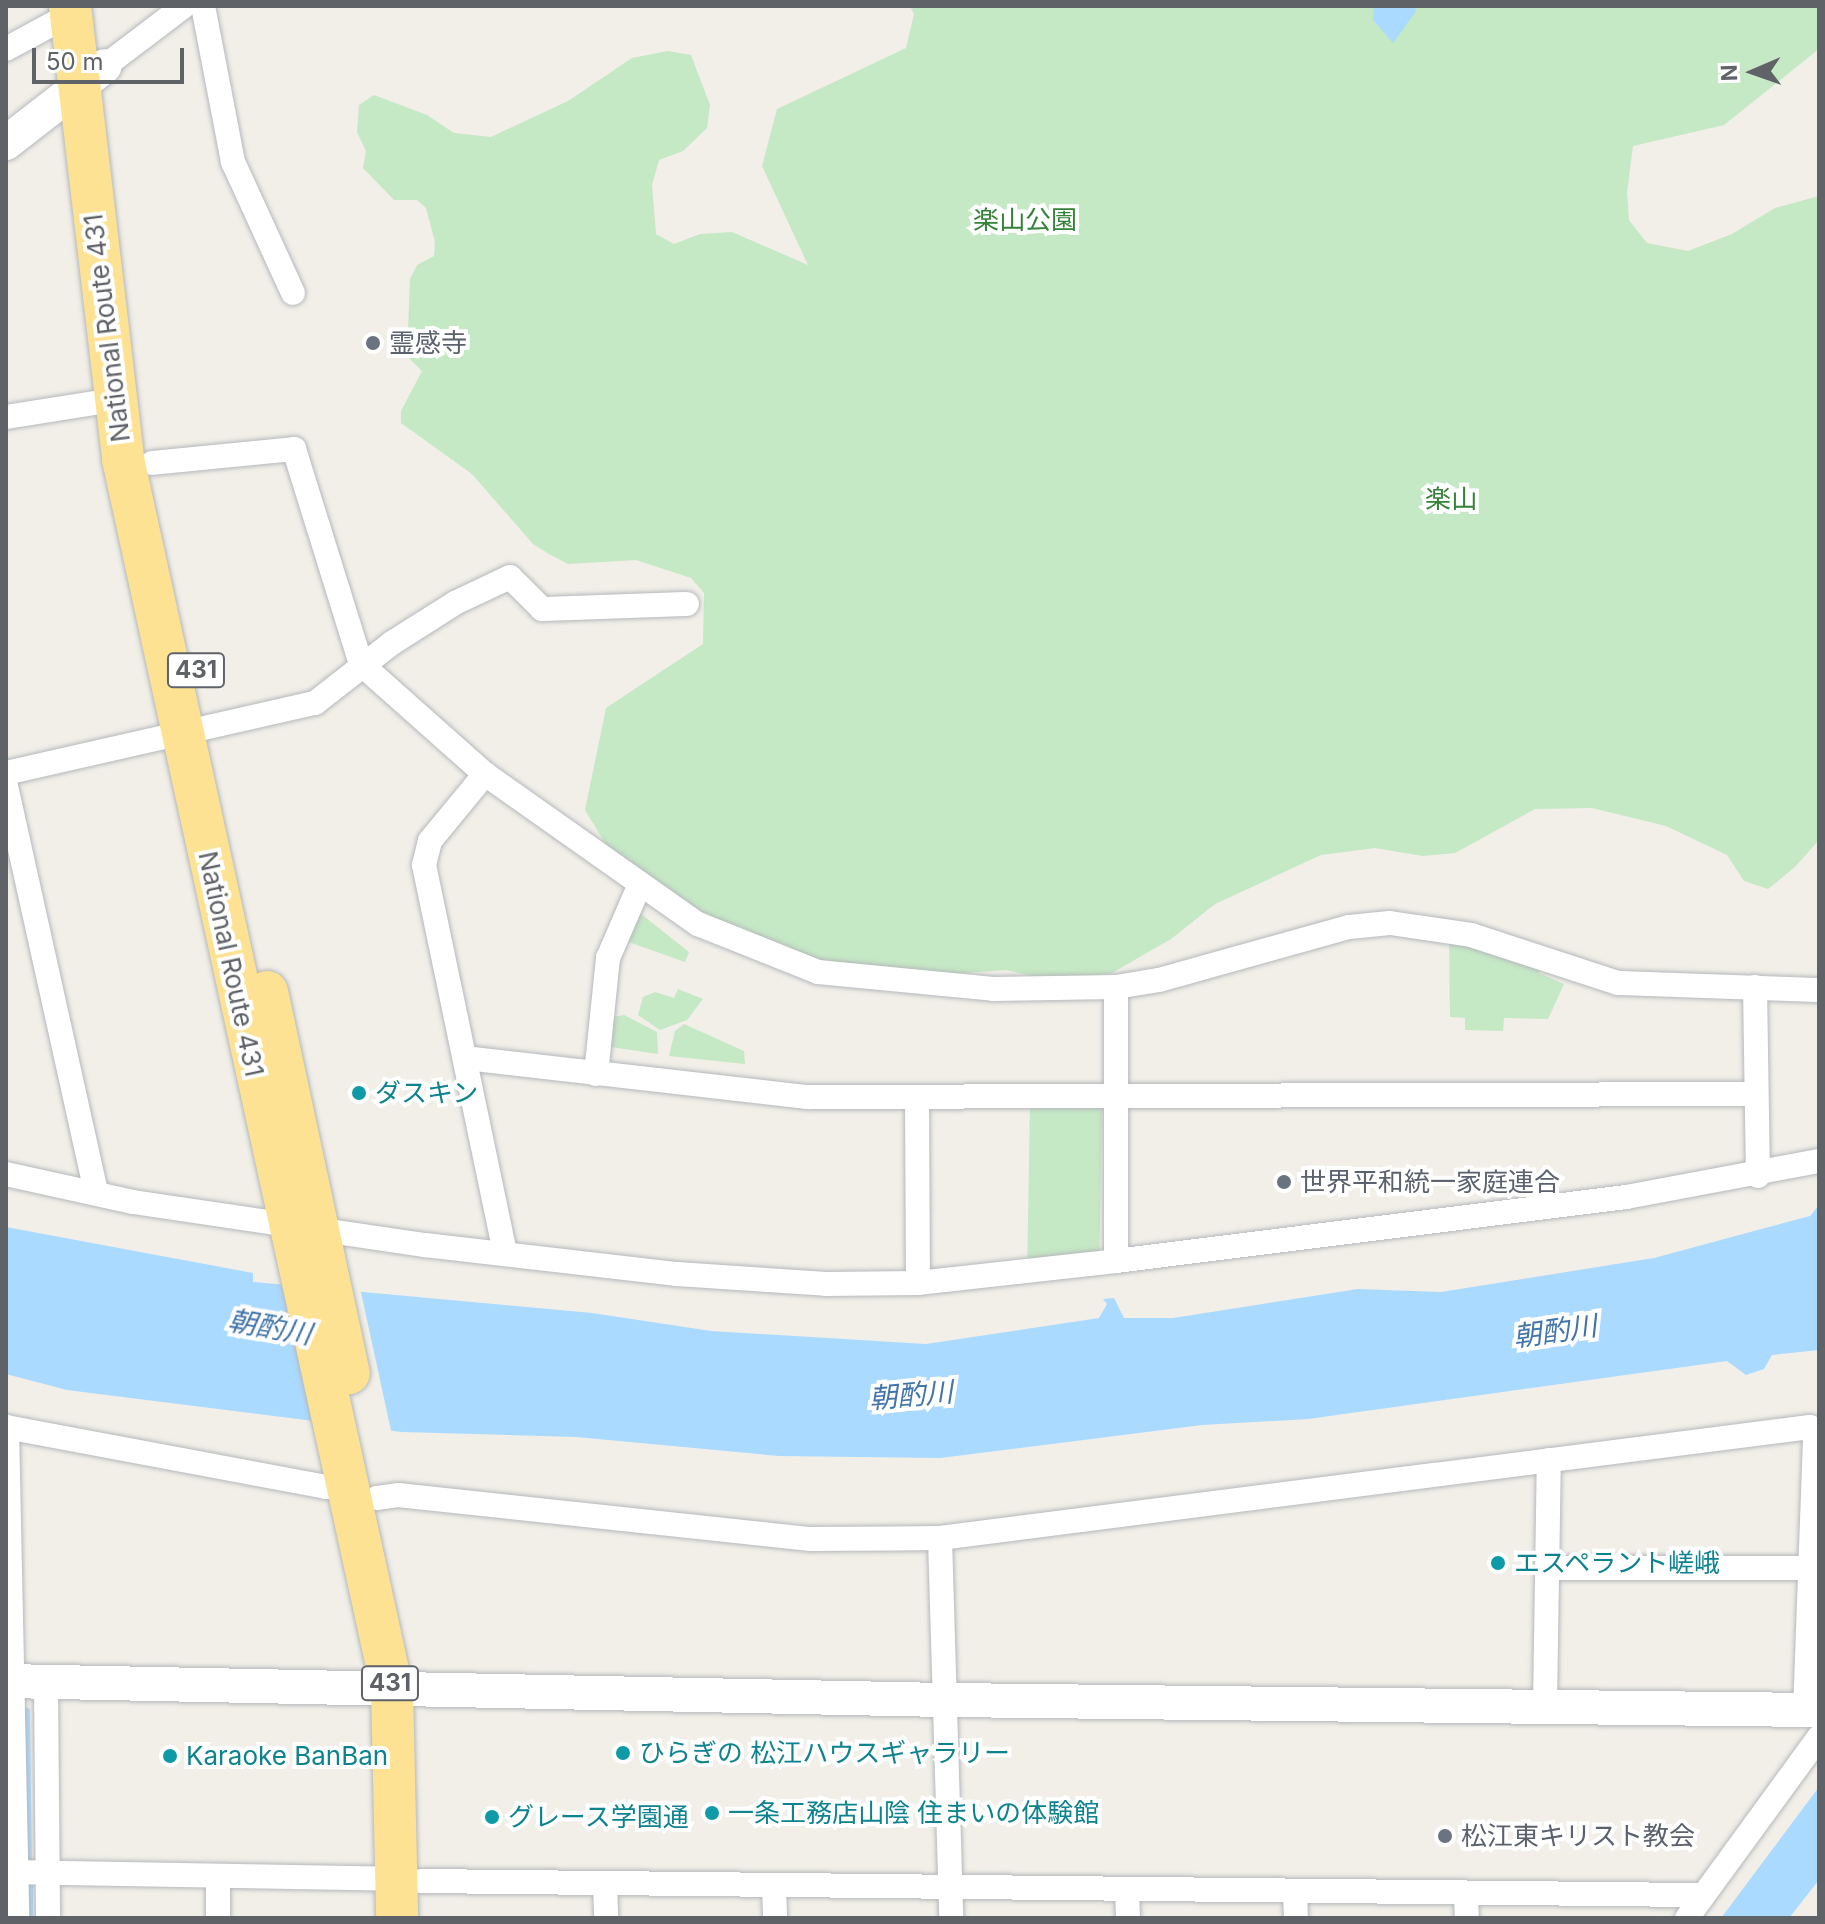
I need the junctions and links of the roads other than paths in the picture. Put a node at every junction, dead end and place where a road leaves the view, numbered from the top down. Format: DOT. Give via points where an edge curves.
graph roads {
  1 [pos="99,6"];
  2 [pos="184,6"];
  3 [pos="203,6"];
  4 [pos="62,14"];
  5 [pos="6,49"];
  6 [pos="92,76"];
  7 [pos="6,143"];
  8 [pos="293,293"];
  9 [pos="113,400"];
  10 [pos="6,417"];
  11 [pos="152,463"];
  12 [pos="687,604"];
  13 [pos="361,664"];
  14 [pos="195,729"];
  15 [pos="6,773"];
  16 [pos="485,774"];
  17 [pos="6,786"];
  18 [pos="640,884"];
  19 [pos="1116,987"];
  20 [pos="1755,987"];
  21 [pos="1819,990"];
  22 [pos="465,1058"];
  23 [pos="596,1074"];
  24 [pos="1756,1094"];
  25 [pos="917,1097"];
  26 [pos="1116,1099"];
  27 [pos="1819,1161"];
  28 [pos="6,1174"];
  29 [pos="1758,1176"];
  30 [pos="96,1193"];
  31 [pos="307,1246"];
  32 [pos="505,1254"];
  33 [pos="1116,1261"];
  34 [pos="918,1283"];
  35 [pos="6,1427"];
  36 [pos="1549,1460"];
  37 [pos="356,1473"];
  38 [pos="940,1538"];
  39 [pos="7,1545"];
  40 [pos="1547,1568"];
  41 [pos="1810,1568"];
  42 [pos="7,1681"];
  43 [pos="46,1683"];
  44 [pos="406,1688"];
  45 [pos="947,1700"];
  46 [pos="1545,1704"];
  47 [pos="1814,1719"];
  48 [pos="11,1872"];
  49 [pos="47,1872"];
  50 [pos="218,1876"];
  51 [pos="605,1883"];
  52 [pos="774,1886"];
  53 [pos="950,1888"];
  54 [pos="1127,1890"];
  55 [pos="1295,1891"];
  56 [pos="1703,1895"];
  57 [pos="409,1899"];
  58 [pos="1467,1906"];
  59 [pos="17,1918"];
  60 [pos="48,1918"];
  61 [pos="218,1918"];
  62 [pos="606,1918"];
  63 [pos="775,1918"];
  64 [pos="951,1918"];
  65 [pos="1128,1918"];
  66 [pos="1296,1918"];
  67 [pos="1687,1918"];
  1 -- 6 [label="highway, National Route 431 / 431"];
  2 -- 6 [label="street"];
  3 -- 8 [label="street" via="233,162"];
  4 -- 5 [label="street"];
  4 -- 6 [label="highway, National Route 431 / 431"];
  6 -- 7 [label="street"];
  6 -- 9 [label="highway, National Route 431 / 431"];
  6 -- 11 [label="highway, National Route 431 / 431"];
  9 -- 10 [label="street"];
  9 -- 14 [label="highway, National Route 431 / 431"];
  11 -- 13 [label="street" via="294,449"];
  11 -- 14 [label="highway, National Route 431 / 431"];
  12 -- 13 [label="street" via="542,609 510,577 455,603"];
  13 -- 14 [label="street" via="315,703"];
  13 -- 16 [label="street"];
  14 -- 15 [label="street"];
  14 -- 31 [label="highway, National Route 431 / 431"];
  16 -- 18 [label="street"];
  16 -- 22 [label="street" via="424,855"];
  17 -- 30 [label="street"];
  18 -- 19 [label="street" via="698,924 818,972 993,989"];
  18 -- 23 [label="street" via="608,958"];
  19 -- 20 [label="street" via="1349,927 1390,923 1471,935 1618,983"];
  19 -- 26 [label="street"];
  20 -- 21 [label="street"];
  20 -- 24 [label="street"];
  22 -- 23 [label="street"];
  22 -- 32 [label="street"];
  23 -- 25 [label="street" via="778,1096"];
  24 -- 26 [label="street"];
  24 -- 29 [label="street"];
  25 -- 26 [label="street"];
  25 -- 34 [label="street"];
  26 -- 33 [label="street"];
  27 -- 29 [label="street"];
  28 -- 30 [label="street"];
  29 -- 33 [label="street"];
  30 -- 31 [label="street"];
  31 -- 32 [label="street"];
  31 -- 37 [label="highway, National Route 431 / 431"];
  32 -- 34 [label="street" via="677,1274 826,1284"];
  33 -- 34 [label="street"];
  35 -- 37 [label="street" via="326,1487"];
  35 -- 39 [label="street"];
  36 -- 38 [label="street"];
  36 -- 40 [label="street"];
  36 -- 41 [label="street" via="1810,1427 1815,1439"];
  37 -- 38 [label="street" via="398,1495 811,1539"];
  37 -- 44 [label="highway, National Route 431 / 431"];
  38 -- 45 [label="street"];
  39 -- 42 [label="street"];
  40 -- 41 [label="street"];
  40 -- 46 [label="street"];
  41 -- 47 [label="street"];
  42 -- 43 [label="street"];
  42 -- 48 [label="street"];
  43 -- 44 [label="street"];
  43 -- 49 [label="street"];
  44 -- 45 [label="street"];
  44 -- 57 [label="highway, National Route 431 / 431"];
  45 -- 46 [label="street"];
  45 -- 53 [label="street"];
  46 -- 47 [label="street"];
  47 -- 56 [label="street"];
  48 -- 49 [label="street"];
  48 -- 59 [label="street"];
  49 -- 50 [label="street"];
  49 -- 60 [label="street"];
  50 -- 57 [label="street"];
  50 -- 61 [label="street"];
  51 -- 52 [label="street"];
  51 -- 57 [label="street"];
  51 -- 62 [label="street"];
  52 -- 53 [label="street"];
  52 -- 63 [label="street"];
  53 -- 54 [label="street"];
  53 -- 64 [label="street"];
  54 -- 55 [label="street"];
  54 -- 65 [label="street"];
  55 -- 58 [label="street"];
  55 -- 66 [label="street"];
  56 -- 58 [label="street"];
  56 -- 67 [label="street"];
}
